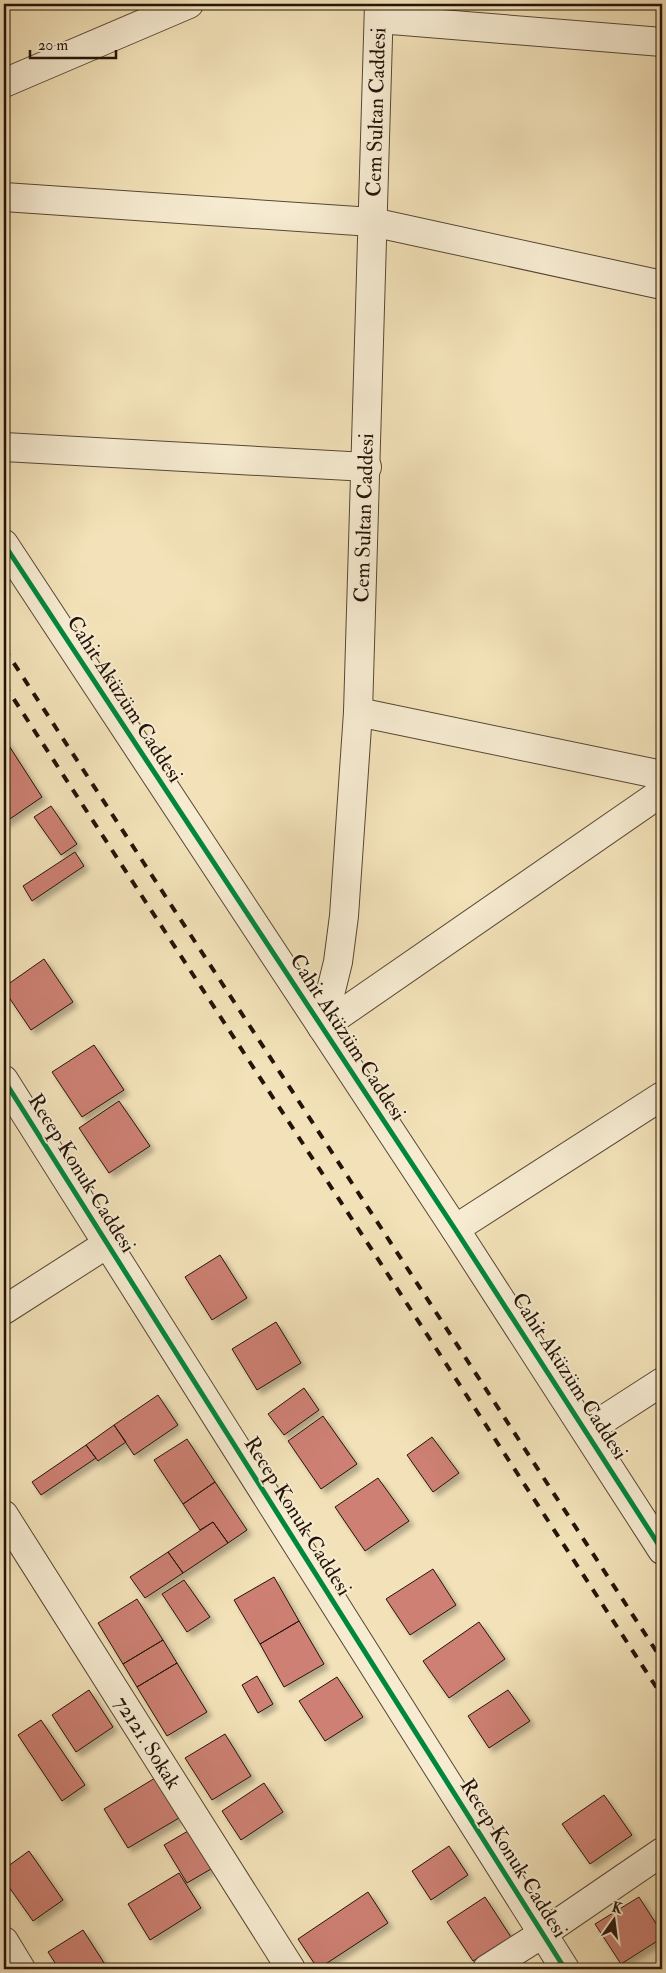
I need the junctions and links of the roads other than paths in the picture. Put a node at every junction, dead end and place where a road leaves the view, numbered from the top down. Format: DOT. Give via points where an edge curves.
graph roads {
  1 [pos="189,4"];
  2 [pos="379,11"];
  3 [pos="662,42"];
  4 [pos="4,83"];
  5 [pos="4,197"];
  6 [pos="372,222"];
  7 [pos="662,285"];
  8 [pos="4,447"];
  9 [pos="366,467"];
  10 [pos="4,544"];
  11 [pos="358,712"];
  12 [pos="662,776"];
  13 [pos="662,792"];
  14 [pos="322,1027"];
  15 [pos="4,1080"];
  16 [pos="662,1096"];
  17 [pos="455,1229"];
  18 [pos="107,1244"];
  19 [pos="4,1310"];
  20 [pos="662,1382"];
  21 [pos="586,1431"];
  22 [pos="4,1515"];
  23 [pos="662,1550"];
  24 [pos="662,1852"];
  25 [pos="542,1934"];
  26 [pos="4,1941"];
  27 [pos="21,1969"];
  28 [pos="291,1969"];
  29 [pos="487,1969"];
  30 [pos="565,1969"];
  1 -- 4 [label="street"];
  2 -- 3 [label="street"];
  2 -- 6 [label="street, Cem Sultan Caddesi"];
  5 -- 6 [label="street"];
  6 -- 7 [label="street"];
  6 -- 9 [label="street, Cem Sultan Caddesi"];
  8 -- 9 [label="street"];
  9 -- 11 [label="street, Cem Sultan Caddesi"];
  10 -- 14 [label="street, Cahit Aküzüm Caddesi"];
  11 -- 12 [label="street"];
  11 -- 14 [label="street, Cem Sultan Caddesi" via="344,916 338,962"];
  13 -- 14 [label="street"];
  14 -- 17 [label="street, Cahit Aküzüm Caddesi"];
  15 -- 18 [label="street, Recep Konuk Caddesi"];
  16 -- 17 [label="street"];
  17 -- 21 [label="street, Cahit Aküzüm Caddesi"];
  18 -- 19 [label="street"];
  18 -- 25 [label="street, Recep Konuk Caddesi"];
  20 -- 21 [label="street"];
  21 -- 23 [label="street, Cahit Aküzüm Caddesi"];
  22 -- 28 [label="street, 72121. Sokak"];
  24 -- 25 [label="street"];
  25 -- 29 [label="street"];
  25 -- 30 [label="street, Recep Konuk Caddesi"];
  26 -- 27 [label="street"];
}
